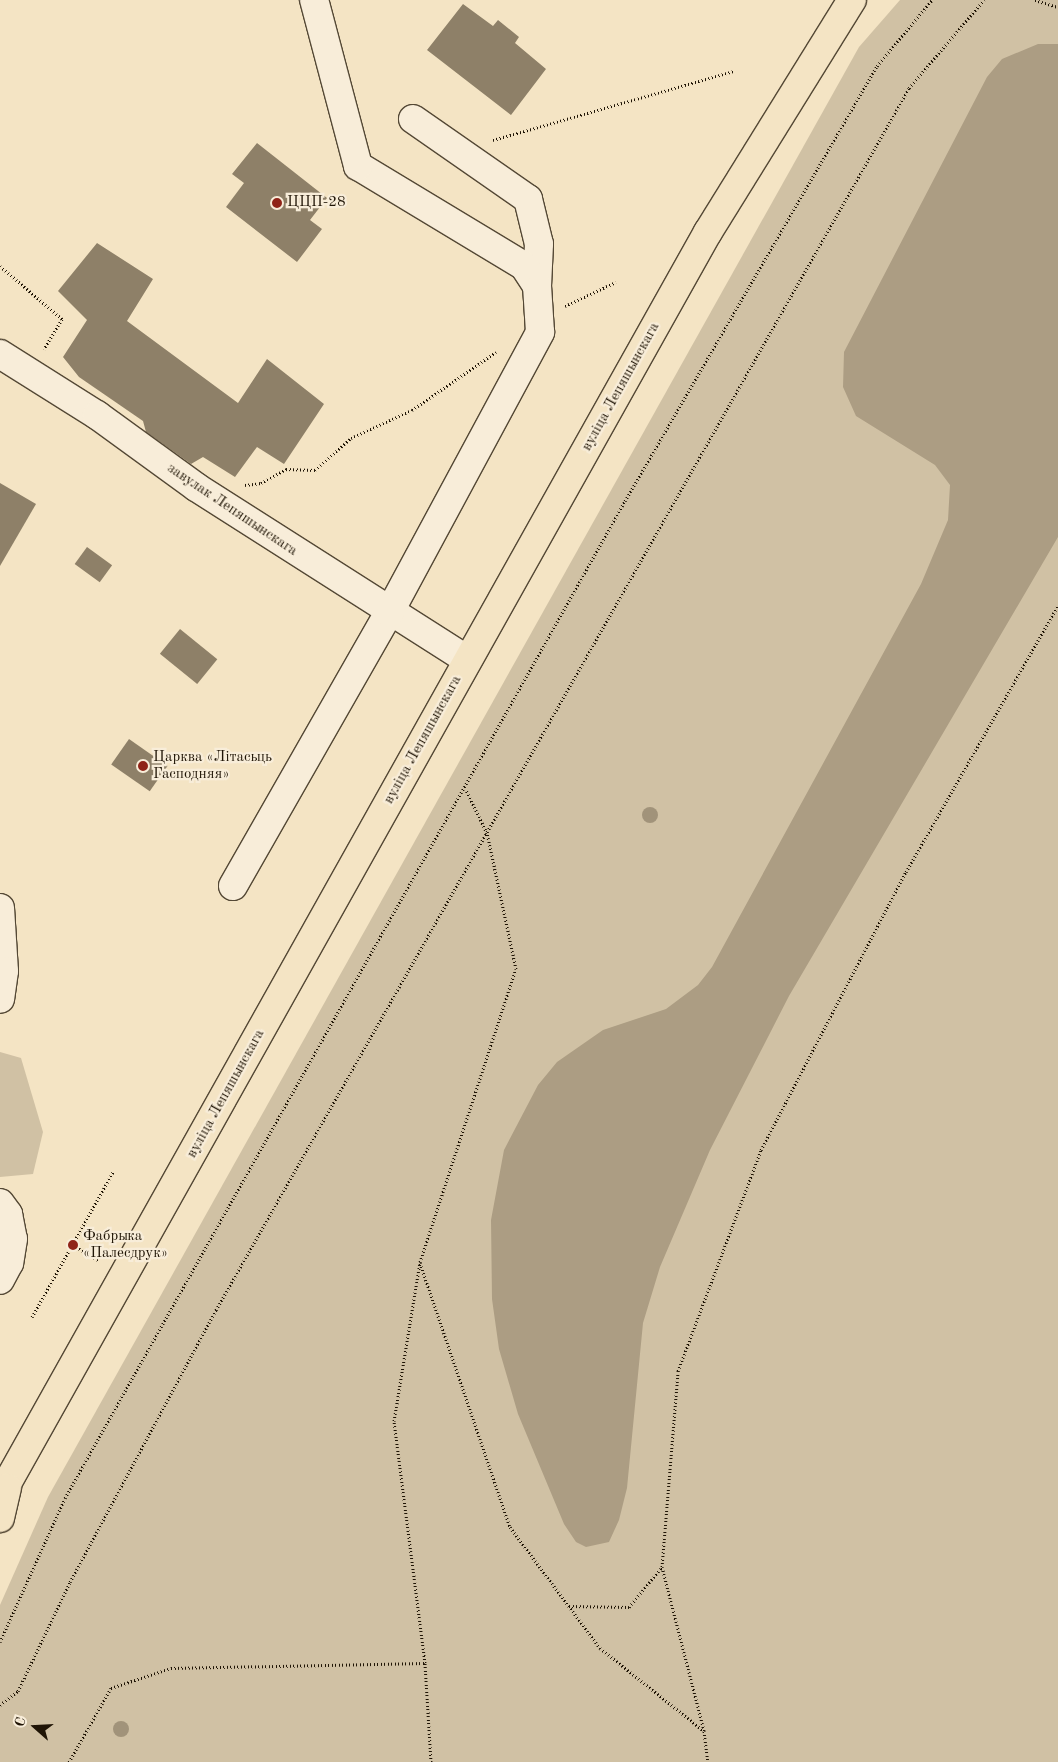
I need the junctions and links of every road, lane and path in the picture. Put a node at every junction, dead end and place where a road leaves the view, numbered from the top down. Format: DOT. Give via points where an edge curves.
graph roads {
  1 [pos="314,0"];
  2 [pos="852,0"];
  3 [pos="932,0"];
  4 [pos="984,0"];
  5 [pos="1035,0"];
  6 [pos="1058,7"];
  7 [pos="733,71"];
  8 [pos="413,118"];
  9 [pos="458,150"];
  10 [pos="0,266"];
  11 [pos="616,282"];
  12 [pos="537,286"];
  13 [pos="540,318"];
  14 [pos="504,346"];
  15 [pos="0,354"];
  16 [pos="30,373"];
  17 [pos="235,486"];
  18 [pos="1058,605"];
  19 [pos="389,613"];
  20 [pos="468,660"];
  21 [pos="466,790"];
  22 [pos="487,833"];
  23 [pos="233,886"];
  24 [pos="0,908"];
  25 [pos="0,999"];
  26 [pos="113,1172"];
  27 [pos="0,1203"];
  28 [pos="420,1262"];
  29 [pos="0,1280"];
  30 [pos="32,1317"];
  31 [pos="2,1490"];
  32 [pos="0,1518"];
  33 [pos="662,1567"];
  34 [pos="569,1606"];
  35 [pos="0,1642"];
  36 [pos="425,1663"];
  37 [pos="0,1705"];
  38 [pos="704,1731"];
  39 [pos="69,1762"];
  40 [pos="432,1762"];
  41 [pos="708,1762"];
  1 -- 12 [label="street" via="358,166 524,266"];
  2 -- 20 [label="main road, вуліца Лепяшынскага" via="708,232"];
  3 -- 21 [label="path" via="877,66 625,501"];
  4 -- 22 [label="path" via="909,88"];
  5 -- 6 [label="path"];
  7 -- 9 [label="path"];
  8 -- 9 [label="street"];
  9 -- 12 [label="street" via="528,198 539,244"];
  10 -- 16 [label="path" via="62,319"];
  11 -- 13 [label="path"];
  12 -- 13 [label="street"];
  13 -- 19 [label="street" via="540,332"];
  14 -- 17 [label="path" via="412,410 351,438 315,470 286,469 261,483"];
  15 -- 16 [label="street, завулак Лепяшынскага"];
  16 -- 19 [label="street, завулак Лепяшынскага"];
  18 -- 33 [label="path" via="906,872 761,1150 678,1371"];
  19 -- 20 [label="street, завулак Лепяшынскага"];
  19 -- 23 [label="street"];
  20 -- 31 [label="main road, вуліца Лепяшынскага"];
  21 -- 22 [label="path"];
  21 -- 35 [label="path" via="66,1498"];
  22 -- 28 [label="path" via="516,969"];
  22 -- 37 [label="path" via="216,1310 70,1582 18,1691"];
  24 -- 25 [label="street" via="4,971"];
  26 -- 30 [label="path"];
  27 -- 29 [label="street" via="8,1214 13,1239 9,1263"];
  28 -- 34 [label="path" via="510,1527"];
  28 -- 36 [label="path" via="394,1421"];
  31 -- 32 [label="main road, вуліца Лепяшынскага"];
  33 -- 34 [label="path" via="629,1607"];
  33 -- 38 [label="path"];
  34 -- 38 [label="path" via="600,1648"];
  36 -- 39 [label="path" via="171,1668 111,1688"];
  36 -- 40 [label="path"];
  38 -- 41 [label="path"];
}
